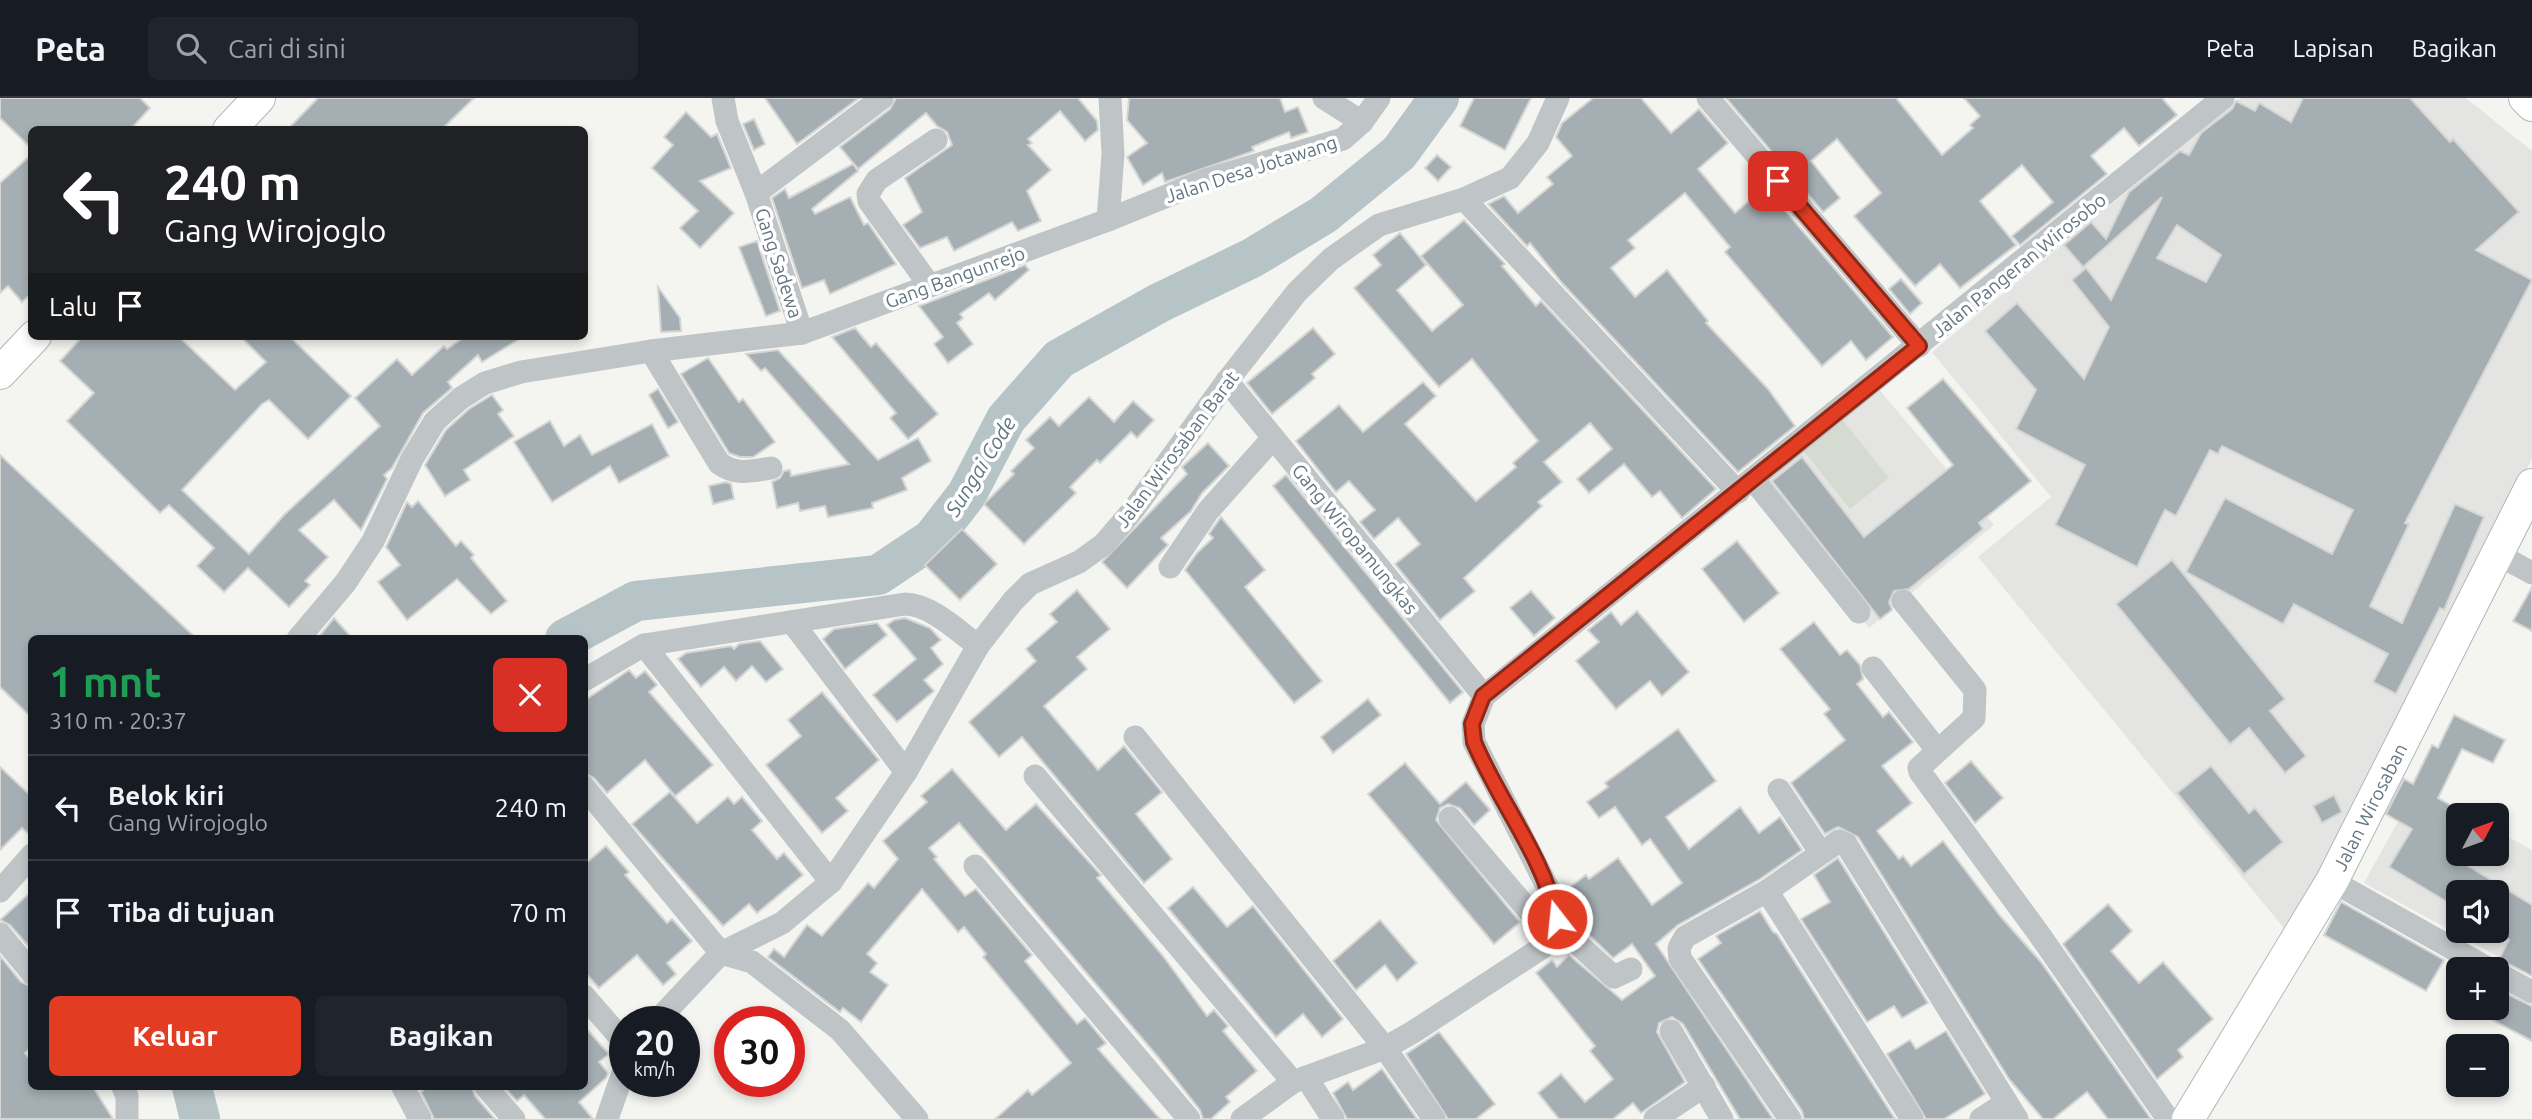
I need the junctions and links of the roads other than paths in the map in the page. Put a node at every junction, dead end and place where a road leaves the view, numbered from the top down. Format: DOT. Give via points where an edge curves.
graph roads {
  1 [pos="259,98"];
  2 [pos="723,98"];
  3 [pos="882,98"];
  4 [pos="1111,98"];
  5 [pos="1324,98"];
  6 [pos="1379,98"];
  7 [pos="1558,98"];
  8 [pos="1708,98"];
  9 [pos="2224,98"];
  10 [pos="2525,98"];
  11 [pos="2532,105"];
  12 [pos="1362,122"];
  13 [pos="233,126"];
  14 [pos="936,140"];
  15 [pos="756,193"];
  16 [pos="1464,199"];
  17 [pos="1108,220"];
  18 [pos="930,286"];
  19 [pos="802,333"];
  20 [pos="31,340"];
  21 [pos="1919,346"];
  22 [pos="650,351"];
  23 [pos="0,373"];
  24 [pos="1227,382"];
  25 [pos="1273,438"];
  26 [pos="771,468"];
  27 [pos="2532,485"];
  28 [pos="1746,486"];
  29 [pos="2499,555"];
  30 [pos="1170,567"];
  31 [pos="2532,573"];
  32 [pos="1903,601"];
  33 [pos="1859,612"];
  34 [pos="792,622"];
  35 [pos="301,635"];
  36 [pos="644,645"];
  37 [pos="978,646"];
  38 [pos="1873,668"];
  39 [pos="588,678"];
  40 [pos="1483,696"];
  41 [pos="1135,737"];
  42 [pos="1937,750"];
  43 [pos="906,772"];
  44 [pos="1035,776"];
  45 [pos="1779,790"];
  46 [pos="588,792"];
  47 [pos="1450,818"];
  48 [pos="1821,853"];
  49 [pos="28,860"];
  50 [pos="975,866"];
  51 [pos="2332,881"];
  52 [pos="831,882"];
  53 [pos="0,891"];
  54 [pos="1767,891"];
  55 [pos="1555,932"];
  56 [pos="0,934"];
  57 [pos="721,953"];
  58 [pos="2468,957"];
  59 [pos="28,968"];
  60 [pos="1631,969"];
  61 [pos="2509,980"];
  62 [pos="2532,992"];
  63 [pos="588,1001"];
  64 [pos="671,1006"];
  65 [pos="609,1025"];
  66 [pos="1671,1031"];
  67 [pos="1385,1048"];
  68 [pos="1299,1079"];
  69 [pos="1704,1086"];
  70 [pos="124,1090"];
  71 [pos="405,1090"];
  72 [pos="489,1090"];
  73 [pos="615,1097"];
  74 [pos="2011,1111"];
  75 [pos="127,1119"];
  76 [pos="420,1119"];
  77 [pos="514,1119"];
  78 [pos="607,1119"];
  79 [pos="917,1119"];
  80 [pos="1189,1119"];
  81 [pos="1242,1119"];
  82 [pos="1333,1119"];
  83 [pos="1434,1119"];
  84 [pos="1655,1119"];
  85 [pos="1722,1119"];
  86 [pos="1790,1119"];
  87 [pos="1912,1119"];
  88 [pos="1981,1119"];
  89 [pos="2168,1119"];
  90 [pos="2188,1119"];
  1 -- 13 [label="main road"];
  2 -- 15 [label="street, Gang Sadewa" via="727,121"];
  3 -- 15 [label="street"];
  4 -- 17 [label="street"];
  5 -- 12 [label="street"];
  6 -- 12 [label="street, Jalan Desa Jotawang"];
  7 -- 16 [label="street, Jalan Wirosaban Barat" via="1538,143 1517,171 1501,184"];
  8 -- 21 [label="street"];
  9 -- 21 [label="street, Jalan Pangeran Wirosobo"];
  10 -- 11 [label="main road"];
  12 -- 17 [label="street, Jalan Desa Jotawang" via="1331,144 1206,180"];
  14 -- 18 [label="street" via="877,180 868,194"];
  15 -- 19 [label="street, Gang Sadewa"];
  16 -- 24 [label="street, Jalan Wirosaban Barat" via="1394,218 1338,253 1297,292"];
  16 -- 28 [label="street"];
  17 -- 18 [label="street, Gang Bangunrejo"];
  18 -- 19 [label="street, Gang Bangunrejo"];
  19 -- 22 [label="street, Gang Bangunrejo"];
  20 -- 23 [label="main road"];
  21 -- 28 [label="street, Jalan Pangeran Wirosobo"];
  22 -- 26 [label="street" via="719,463 740,472"];
  22 -- 35 [label="street, Gang Bangunrejo" via="521,372 485,383 446,410 412,459 373,541"];
  24 -- 25 [label="street, Gang Wiropamungkas"];
  24 -- 37 [label="street, Jalan Wirosaban Barat" via="1104,544 1079,562 1026,587"];
  25 -- 30 [label="street" via="1208,511"];
  25 -- 40 [label="street, Gang Wiropamungkas"];
  27 -- 29 [label="main road, Jalan Wirosaban"];
  28 -- 33 [label="street"];
  28 -- 40 [label="street, Jalan Pangeran Wirosobo"];
  29 -- 31 [label="street"];
  29 -- 51 [label="main road, Jalan Wirosaban"];
  32 -- 42 [label="street" via="1975,690 1974,718"];
  34 -- 36 [label="street"];
  34 -- 37 [label="street" via="911,604 938,616"];
  34 -- 43 [label="street"];
  36 -- 39 [label="street"];
  36 -- 52 [label="street"];
  37 -- 43 [label="street, Jalan Wirosaban Barat"];
  38 -- 42 [label="street"];
  40 -- 55 [label="street" via="1472,724 1474,742 1552,896"];
  41 -- 67 [label="street"];
  42 -- 89 [label="street" via="1919,768 1922,776"];
  43 -- 52 [label="street, Jalan Wirosaban Barat"];
  44 -- 68 [label="street"];
  45 -- 48 [label="street"];
  46 -- 57 [label="street"];
  47 -- 55 [label="street"];
  48 -- 54 [label="street"];
  48 -- 74 [label="street" via="1835,841 1846,844"];
  49 -- 53 [label="street"];
  50 -- 80 [label="street"];
  51 -- 58 [label="street"];
  51 -- 90 [label="main road, Jalan Wirosaban"];
  52 -- 57 [label="street, Jalan Wirosaban Barat" via="782,923"];
  54 -- 86 [label="street" via="1685,937 1678,952"];
  54 -- 87 [label="street"];
  55 -- 60 [label="street" via="1614,977"];
  55 -- 67 [label="street" via="1464,1001"];
  56 -- 59 [label="street"];
  57 -- 64 [label="street, Jalan Wirosaban Barat"];
  57 -- 79 [label="street" via="752,962 840,1030"];
  61 -- 62 [label="street"];
  63 -- 65 [label="street"];
  66 -- 69 [label="street"];
  67 -- 68 [label="street"];
  67 -- 83 [label="street"];
  68 -- 81 [label="street"];
  68 -- 82 [label="street"];
  69 -- 84 [label="street"];
  69 -- 85 [label="street"];
  70 -- 75 [label="street"];
  71 -- 76 [label="street"];
  72 -- 77 [label="street"];
  73 -- 78 [label="street"];
  74 -- 88 [label="street"];
}
